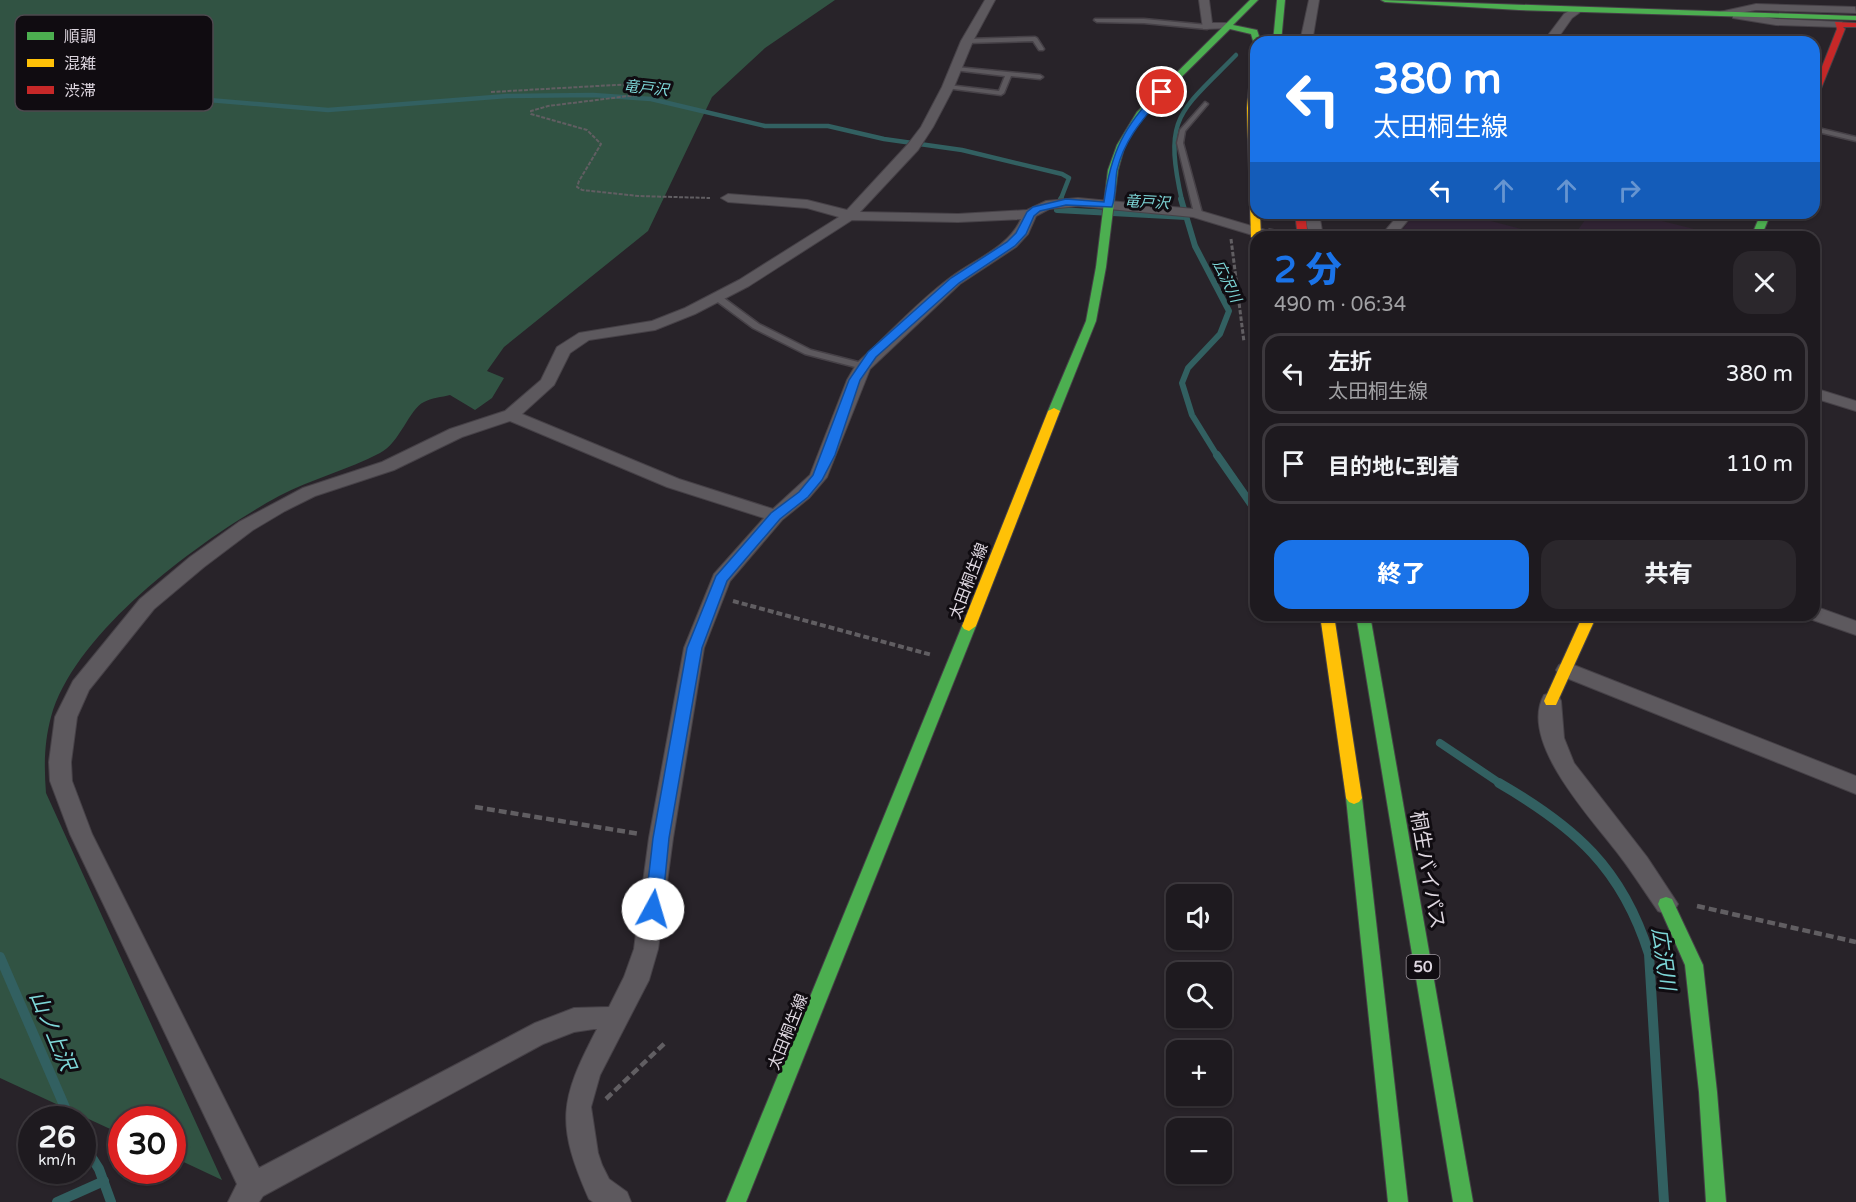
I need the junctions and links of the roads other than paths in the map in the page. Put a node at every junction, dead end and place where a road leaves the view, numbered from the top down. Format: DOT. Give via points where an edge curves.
graph roads {
  1 [pos="990,0"];
  2 [pos="1204,0"];
  3 [pos="1254,0"];
  4 [pos="1281,0"];
  5 [pos="1300,0"];
  6 [pos="1314,0"];
  7 [pos="1385,0"];
  8 [pos="1856,1"];
  9 [pos="1517,4"];
  10 [pos="1578,10"];
  11 [pos="1856,10"];
  12 [pos="1720,13"];
  13 [pos="1856,18"];
  14 [pos="1097,20"];
  15 [pos="1838,24"];
  16 [pos="1856,25"];
  17 [pos="1228,26"];
  18 [pos="1207,27"];
  19 [pos="1255,36"];
  20 [pos="1278,36"];
  21 [pos="1296,36"];
  22 [pos="1307,36"];
  23 [pos="1553,36"];
  24 [pos="967,41"];
  25 [pos="1041,49"];
  26 [pos="956,69"];
  27 [pos="1009,73"];
  28 [pos="1040,77"];
  29 [pos="1820,81"];
  30 [pos="948,87"];
  31 [pos="1205,104"];
  32 [pos="1820,130"];
  33 [pos="1856,139"];
  34 [pos="728,198"];
  35 [pos="1108,205"];
  36 [pos="1190,212"];
  37 [pos="1030,214"];
  38 [pos="849,216"];
  39 [pos="1273,219"];
  40 [pos="1402,219"];
  41 [pos="1251,231"];
  42 [pos="1266,231"];
  43 [pos="1392,231"];
  44 [pos="718,298"];
  45 [pos="863,366"];
  46 [pos="1820,395"];
  47 [pos="1856,406"];
  48 [pos="511,415"];
  49 [pos="776,516"];
  50 [pos="1820,615"];
  51 [pos="1328,621"];
  52 [pos="1364,621"];
  53 [pos="1587,621"];
  54 [pos="1856,628"];
  55 [pos="1383,652"];
  56 [pos="1566,670"];
  57 [pos="1551,701"];
  58 [pos="1383,732"];
  59 [pos="1330,734"];
  60 [pos="1856,785"];
  61 [pos="1360,842"];
  62 [pos="1666,904"];
  63 [pos="616,1020"];
  64 [pos="247,1194"];
  65 [pos="617,1202"];
  66 [pos="736,1202"];
  67 [pos="1398,1202"];
  68 [pos="1463,1202"];
  69 [pos="1716,1202"];
  1 -- 24 [label="street"];
  2 -- 18 [label="street"];
  3 -- 17 [label="main road, 太田桐生線"];
  4 -- 20 [label="main road"];
  5 -- 21 [label="main road"];
  6 -- 22 [label="street"];
  7 -- 9 [label="main road"];
  8 -- 11 [label="main road"];
  9 -- 10 [label="main road"];
  10 -- 12 [label="main road"];
  10 -- 23 [label="street" via="1568,16"];
  11 -- 12 [label="street" via="1756,7"];
  12 -- 13 [label="main road"];
  12 -- 15 [label="street" via="1776,22"];
  14 -- 18 [label="lane"];
  15 -- 16 [label="main road"];
  15 -- 29 [label="main road" via="1840,29"];
  17 -- 18 [label="street"];
  17 -- 19 [label="main road" via="1254,32"];
  17 -- 35 [label="main road, 太田桐生線" via="1140,114 1128,131 1113,170"];
  24 -- 25 [label="lane" via="1035,39"];
  24 -- 26 [label="street"];
  26 -- 27 [label="lane"];
  26 -- 30 [label="street"];
  27 -- 28 [label="lane"];
  27 -- 30 [label="lane" via="1001,93"];
  30 -- 38 [label="street" via="913,147"];
  31 -- 36 [label="lane" via="1182,131 1180,143"];
  32 -- 33 [label="lane"];
  34 -- 38 [label="street" via="810,206"];
  35 -- 36 [label="street"];
  35 -- 37 [label="street" via="1066,202 1046,205"];
  35 -- 66 [label="main road, 太田桐生線" via="1091,321 917,761"];
  36 -- 41 [label="street"];
  37 -- 38 [label="street" via="958,218"];
  37 -- 45 [label="street" via="1021,234 1011,244 955,281"];
  38 -- 44 [label="street"];
  39 -- 42 [label="main road"];
  40 -- 43 [label="street"];
  44 -- 45 [label="lane" via="756,326 808,352"];
  44 -- 48 [label="street" via="654,325 585,336 562,350 548,382"];
  45 -- 49 [label="street" via="818,477"];
  46 -- 47 [label="street"];
  48 -- 49 [label="street" via="673,483"];
  48 -- 64 [label="street" via="456,433 388,466 309,492 246,526 147,604 80,686 66,717 61,781 81,834"];
  49 -- 63 [label="street" via="721,579 694,648 646,949"];
  50 -- 54 [label="street"];
  51 -- 61 [label="main road"];
  52 -- 58 [label="main road, 桐生バイパス / 50"];
  53 -- 56 [label="main road"];
  55 -- 58 [label="main road, 50"];
  56 -- 57 [label="main road"];
  56 -- 60 [label="street"];
  57 -- 62 [label="street" via="1549,726 1561,760"];
  58 -- 68 [label="main road, 桐生バイパス / 50"];
  59 -- 61 [label="main road"];
  61 -- 67 [label="main road"];
  62 -- 69 [label="main road" via="1694,965"];
  63 -- 64 [label="street" via="579,1017 544,1031"];
  63 -- 65 [label="street" via="588,1072 578,1107 584,1153 598,1189"];
}
